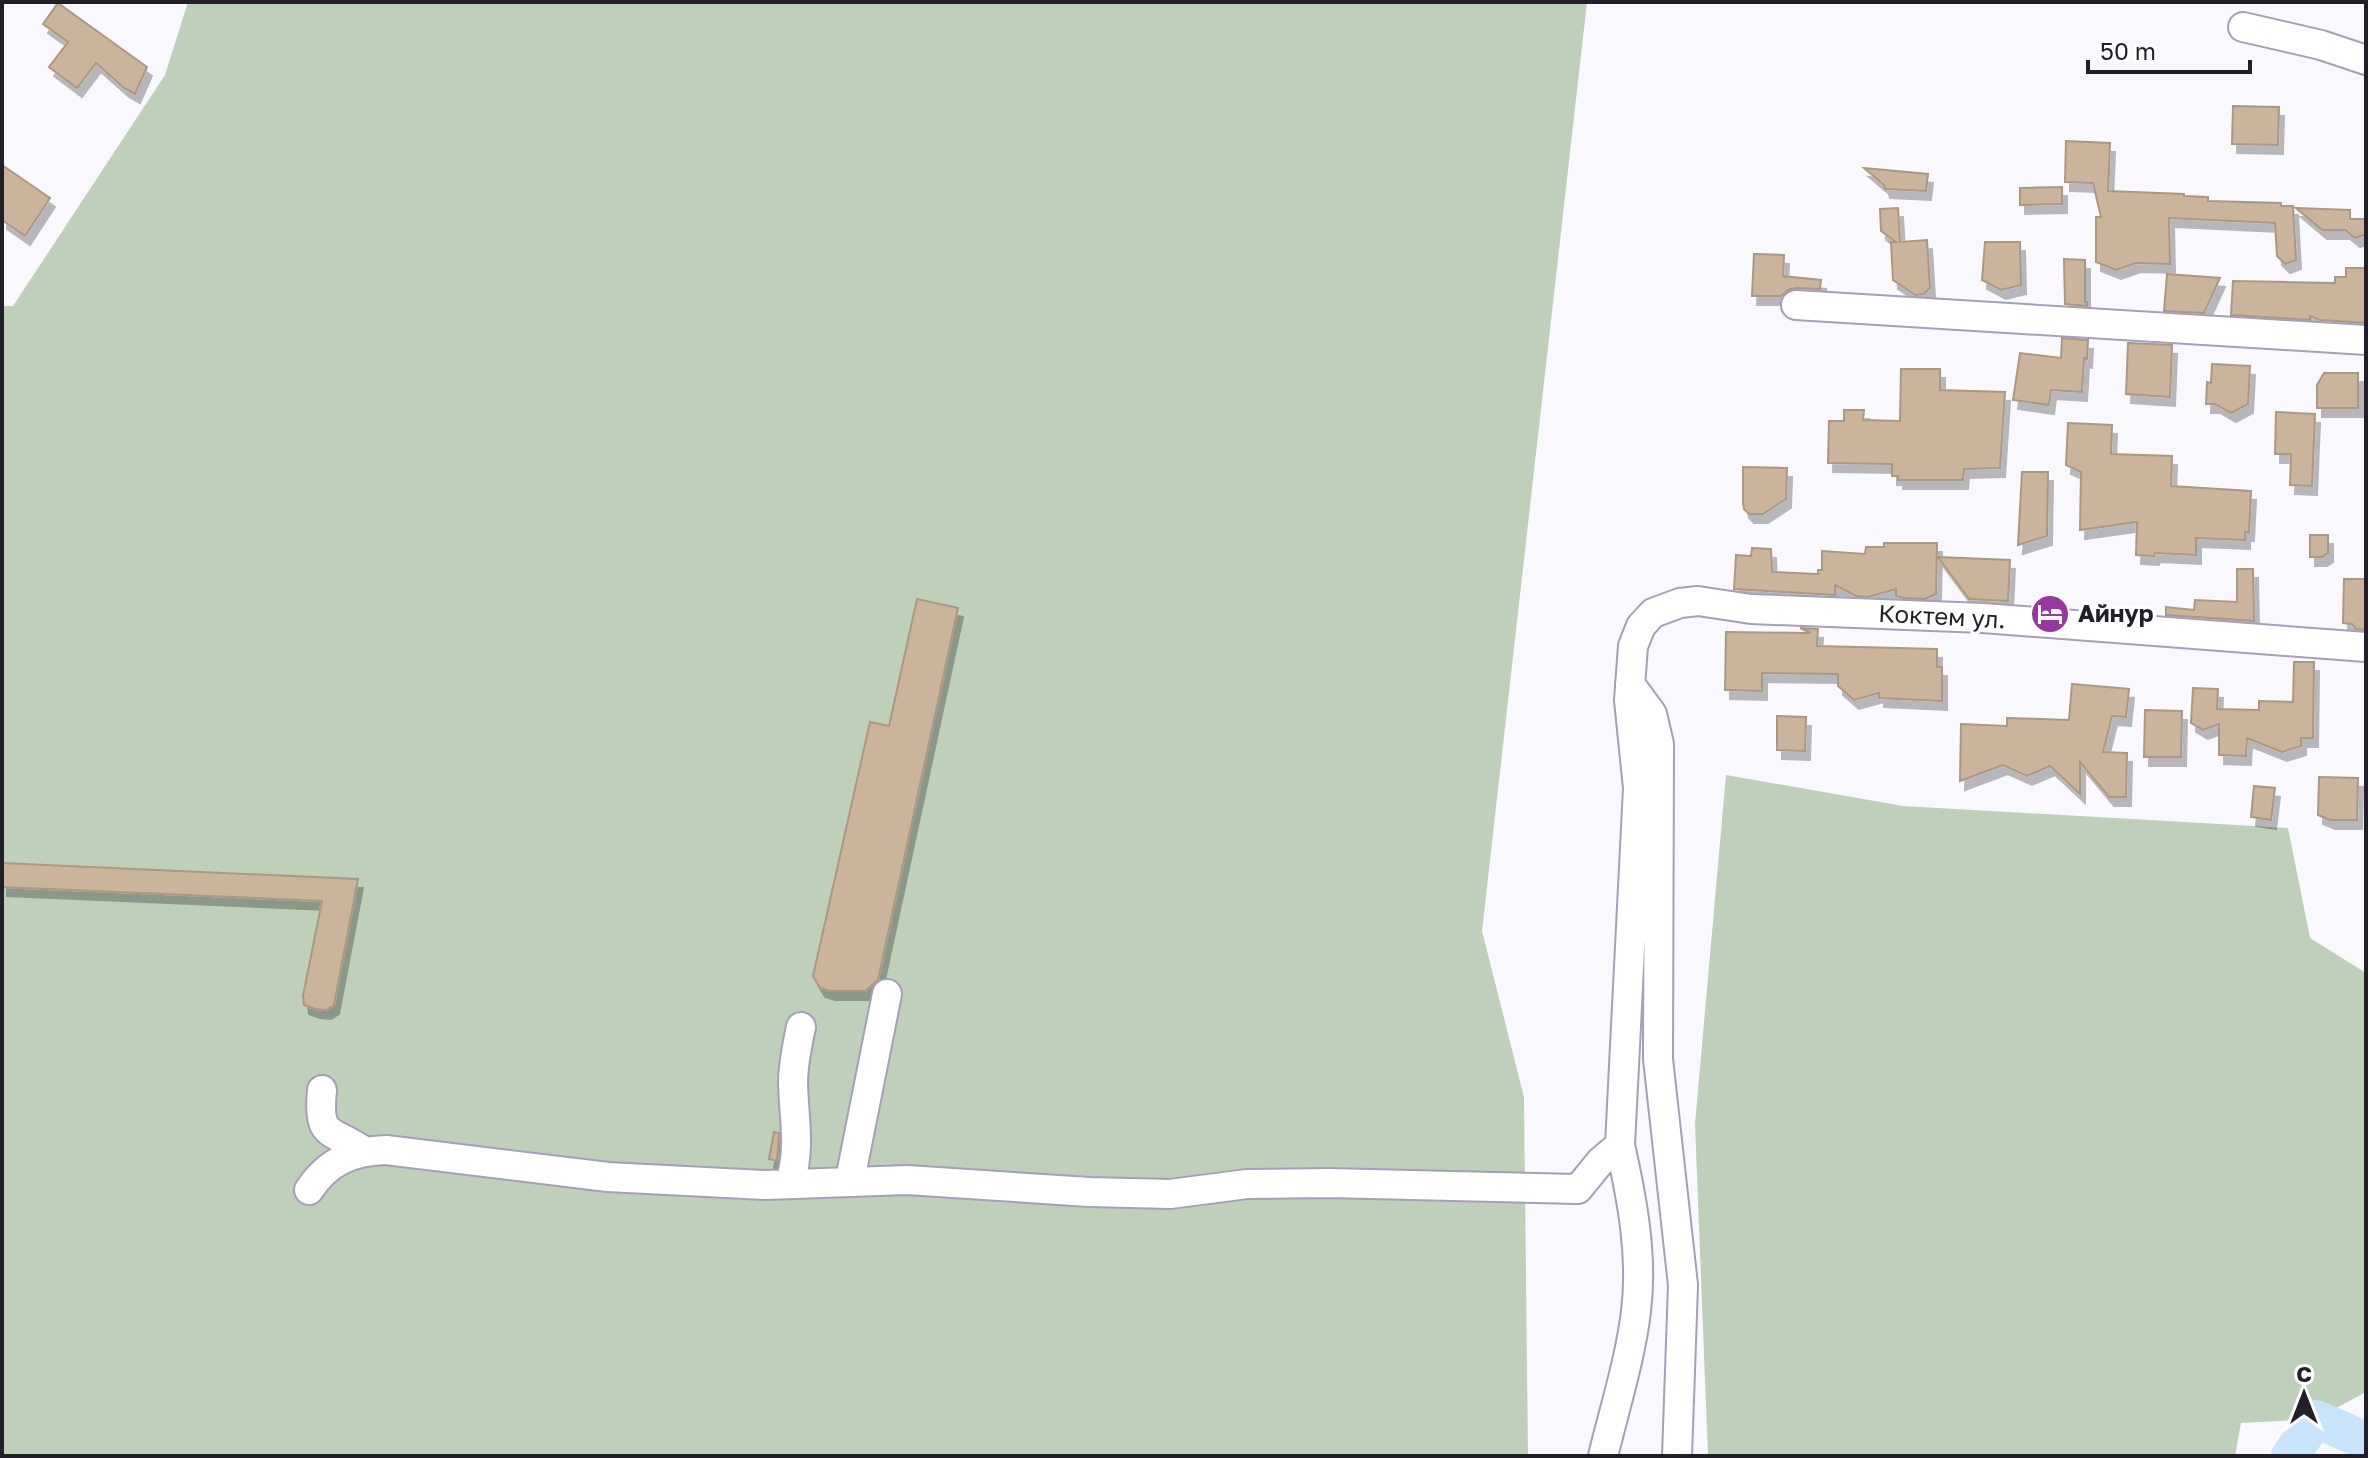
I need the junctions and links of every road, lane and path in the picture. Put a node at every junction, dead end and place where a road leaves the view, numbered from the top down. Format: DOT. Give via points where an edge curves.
graph roads {
  1 [pos="2243,27"];
  2 [pos="2366,60"];
  3 [pos="1796,305"];
  4 [pos="2366,340"];
  5 [pos="2366,647"];
  6 [pos="1630,684"];
  7 [pos="887,994"];
  8 [pos="801,1027"];
  9 [pos="322,1090"];
  10 [pos="1620,1145"];
  11 [pos="364,1151"];
  12 [pos="850,1180"];
  13 [pos="790,1184"];
  14 [pos="309,1190"];
  15 [pos="1603,1456"];
  16 [pos="1677,1456"];
  1 -- 2 [label="street"];
  3 -- 4 [label="street"];
  5 -- 6 [label="street, Коктем ул." via="1983,618 1680,603 1653,613 1641,626 1633,646"];
  6 -- 10 [label="street, Коктем ул." via="1638,788"];
  6 -- 16 [label="street" via="1652,714 1659,744 1658,1059 1683,1285"];
  7 -- 12 [label="street"];
  8 -- 13 [label="street" via="793,1084 798,1157"];
  9 -- 11 [label="street" via="323,1123 332,1136"];
  10 -- 12 [label="street" via="1578,1189 1247,1184 1170,1194"];
  10 -- 15 [label="street, Коктем ул." via="1632,1201 1637,1300"];
  11 -- 13 [label="street" via="416,1152 608,1177"];
  11 -- 14 [label="street" via="320,1174"];
  12 -- 13 [label="street"];
}
